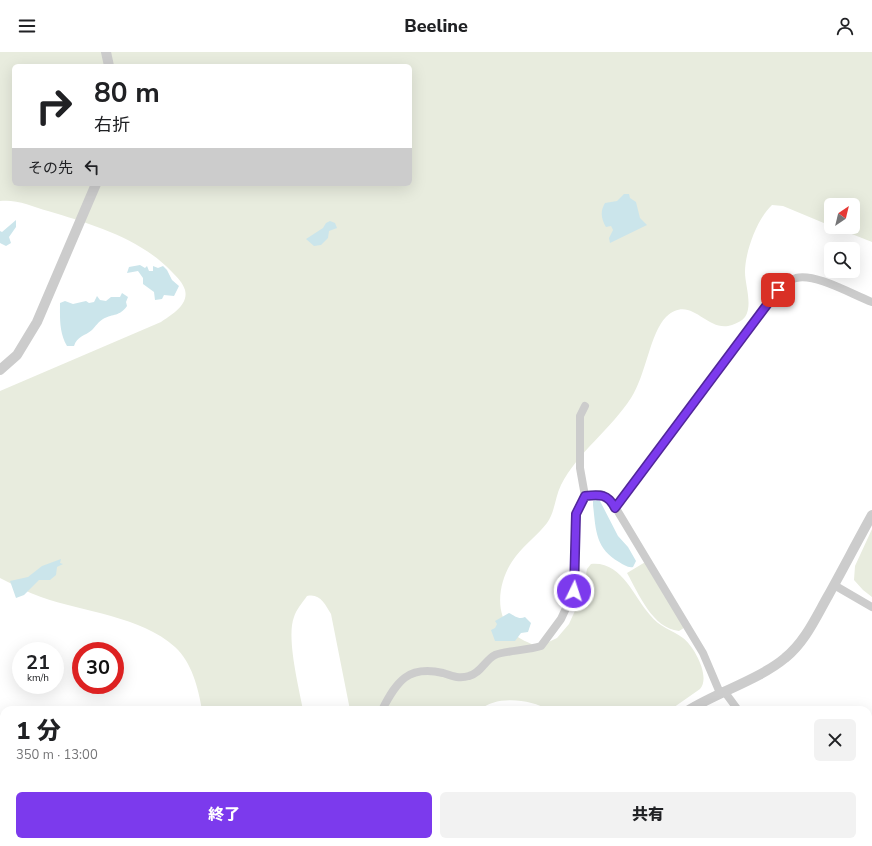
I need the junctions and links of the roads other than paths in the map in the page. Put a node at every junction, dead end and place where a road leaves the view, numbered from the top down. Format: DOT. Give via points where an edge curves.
graph roads {
  1 [pos="106,52"];
  2 [pos="109,64"];
  3 [pos="95,186"];
  4 [pos="872,302"];
  5 [pos="0,370"];
  6 [pos="585,406"];
  7 [pos="585,496"];
  8 [pos="615,508"];
  9 [pos="872,515"];
  10 [pos="834,586"];
  11 [pos="872,607"];
  12 [pos="722,692"];
  13 [pos="384,706"];
  14 [pos="696,706"];
  15 [pos="734,706"];
  1 -- 2 [label="street"];
  3 -- 5 [label="street" via="37,322 17,356"];
  4 -- 8 [label="street" via="805,277 795,278 786,283 778,290"];
  6 -- 7 [label="street" via="580,416 580,468"];
  7 -- 8 [label="street" via="600,494 611,500"];
  7 -- 13 [label="street" via="576,514 574,591 561,619 545,642 531,649 496,655 470,676 458,678 428,671 411,672 401,679"];
  8 -- 12 [label="street" via="703,653"];
  9 -- 10 [label="street"];
  10 -- 11 [label="street"];
  10 -- 12 [label="street" via="809,630 790,653 770,668"];
  12 -- 14 [label="street"];
  12 -- 15 [label="street"];
}
